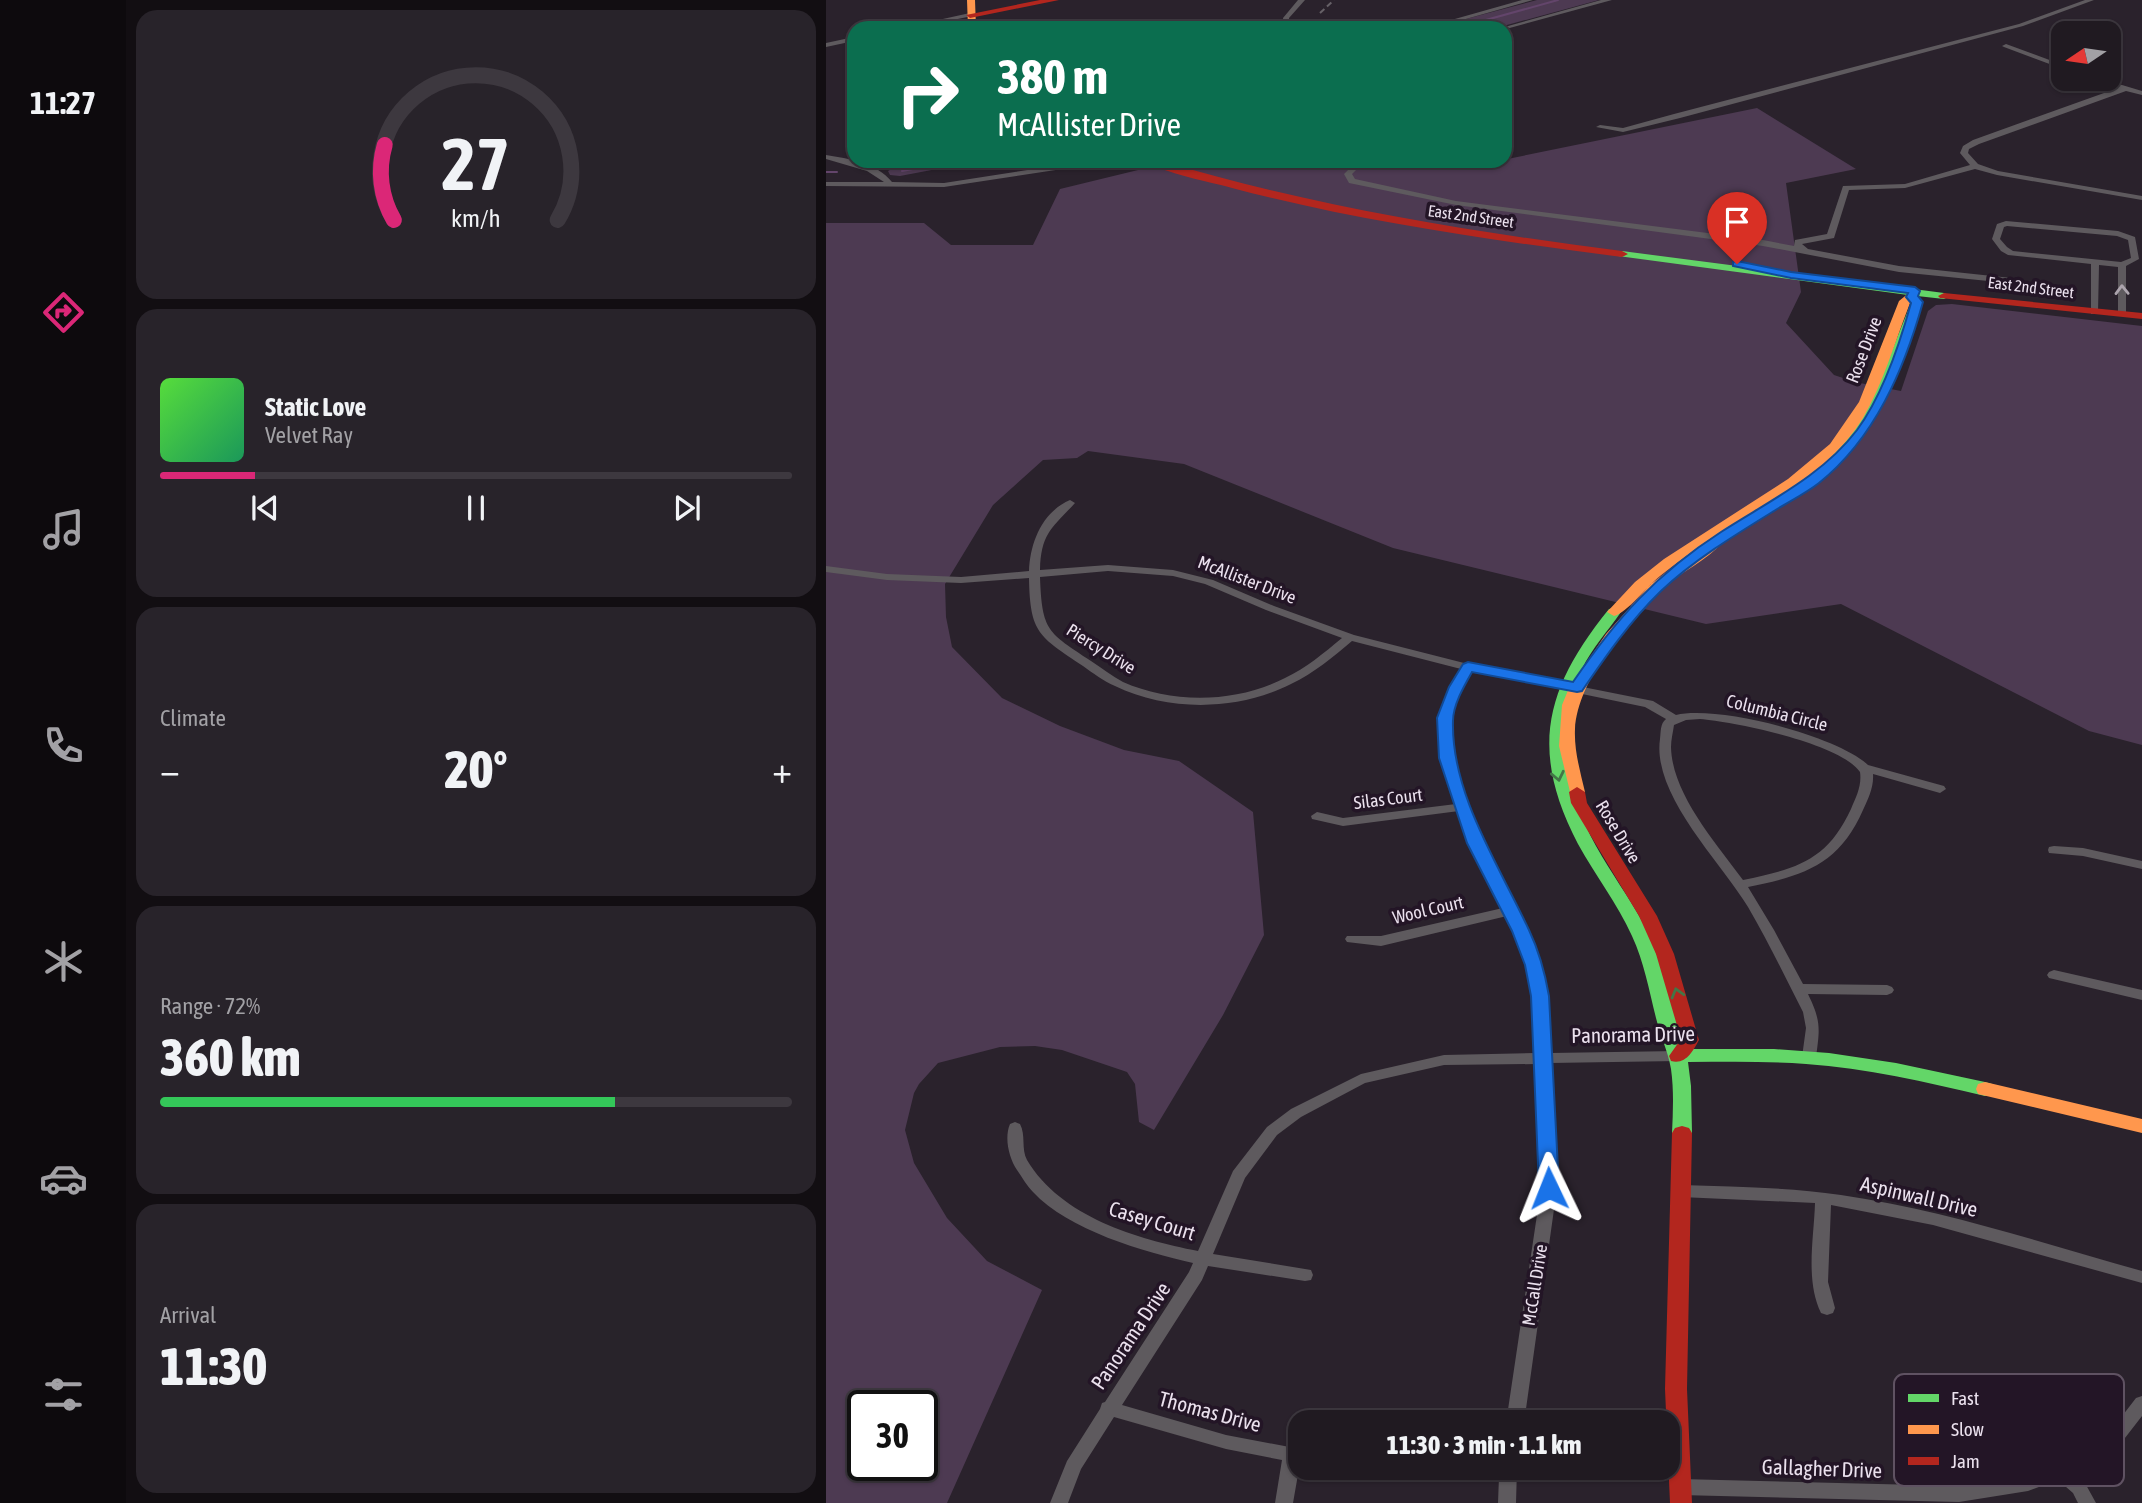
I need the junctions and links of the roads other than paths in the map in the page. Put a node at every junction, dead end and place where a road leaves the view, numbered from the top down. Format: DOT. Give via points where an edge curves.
graph roads {
  1 [pos="1055,0"];
  2 [pos="1302,0"];
  3 [pos="1530,0"];
  4 [pos="1609,0"];
  5 [pos="2091,0"];
  6 [pos="971,14"];
  7 [pos="938,21"];
  8 [pos="1286,21"];
  9 [pos="1452,21"];
  10 [pos="1512,26"];
  11 [pos="847,40"];
  12 [pos="826,45"];
  13 [pos="2006,46"];
  14 [pos="2051,63"];
  15 [pos="2121,87"];
  16 [pos="2126,88"];
  17 [pos="2142,93"];
  18 [pos="1600,127"];
  19 [pos="826,157"];
  20 [pos="847,163"];
  21 [pos="1975,166"];
  22 [pos="863,168"];
  23 [pos="1060,168"];
  24 [pos="1184,168"];
  25 [pos="1354,168"];
  26 [pos="826,184"];
  27 [pos="890,185"];
  28 [pos="2142,198"];
  29 [pos="1804,250"];
  30 [pos="2095,263"];
  31 [pos="2122,265"];
  32 [pos="2008,280"];
  33 [pos="1913,294"];
  34 [pos="2094,312"];
  35 [pos="2123,314"];
  36 [pos="2142,316"];
  37 [pos="1070,503"];
  38 [pos="826,569"];
  39 [pos="1034,575"];
  40 [pos="1350,637"];
  41 [pos="1468,667"];
  42 [pos="1571,686"];
  43 [pos="1674,719"];
  44 [pos="1864,768"];
  45 [pos="1940,789"];
  46 [pos="1464,807"];
  47 [pos="1317,817"];
  48 [pos="2054,849"];
  49 [pos="2142,864"];
  50 [pos="1740,885"];
  51 [pos="1511,911"];
  52 [pos="1352,939"];
  53 [pos="2054,975"];
  54 [pos="1798,989"];
  55 [pos="1887,990"];
  56 [pos="2142,995"];
  57 [pos="1678,1056"];
  58 [pos="1809,1057"];
  59 [pos="1543,1058"];
  60 [pos="2142,1126"];
  61 [pos="1015,1128"];
  62 [pos="1681,1191"];
  63 [pos="1824,1198"];
  64 [pos="1204,1258"];
  65 [pos="1305,1275"];
  66 [pos="2142,1277"];
  67 [pos="1828,1308"];
  68 [pos="2142,1403"];
  69 [pos="1108,1408"];
  70 [pos="1517,1410"];
  71 [pos="2124,1426"];
  72 [pos="1288,1454"];
  73 [pos="1290,1480"];
  74 [pos="1508,1480"];
  75 [pos="2009,1486"];
  76 [pos="2077,1486"];
  77 [pos="1681,1495"];
  78 [pos="1059,1503"];
  79 [pos="1284,1503"];
  80 [pos="1507,1503"];
  81 [pos="2087,1503"];
  1 -- 6 [label="main road"];
  2 -- 8 [label="street"];
  3 -- 9 [label="street"];
  4 -- 10 [label="street"];
  5 -- 18 [label="street" via="2021,25 1623,131"];
  6 -- 7 [label="street"];
  11 -- 12 [label="street"];
  13 -- 14 [label="street"];
  15 -- 16 [label="street"];
  16 -- 17 [label="street"];
  16 -- 21 [label="street" via="1970,145 1964,153"];
  19 -- 20 [label="street"];
  21 -- 28 [label="street" via="2013,177"];
  21 -- 29 [label="street" via="1905,186 1846,188 1831,236 1798,242"];
  22 -- 27 [label="street"];
  23 -- 27 [label="street" via="963,184"];
  24 -- 33 [label="main road, East 2nd Street" via="1396,216"];
  25 -- 29 [label="street" via="1348,174 1358,183 1456,203"];
  26 -- 27 [label="street"];
  29 -- 32 [label="street" via="1899,269"];
  30 -- 31 [label="street"];
  30 -- 31 [label="street" via="2011,253 1999,244 1997,231 2015,223 2118,233 2134,243 2134,260"];
  30 -- 34 [label="street"];
  35 -- 31 [label="street, one-way"];
  33 -- 34 [label="main road, East 2nd Street"];
  33 -- 42 [label="main road, Rose Drive" via="1905,301 1864,403 1845,434 1802,476 1714,530 1646,581 1596,633 1575,664"];
  34 -- 35 [label="main road, East 2nd Street"];
  35 -- 36 [label="main road, East 2nd Street"];
  37 -- 39 [label="street, Piercy Drive" via="1043,530 1035,551"];
  38 -- 39 [label="street, McAllister Drive" via="914,579"];
  39 -- 40 [label="street, McAllister Drive" via="1108,568 1173,573 1209,582"];
  39 -- 40 [label="street, Piercy Drive" via="1036,611 1057,645 1145,694 1171,699 1237,698 1264,692 1312,670"];
  40 -- 41 [label="street, McAllister Drive"];
  41 -- 42 [label="street, McAllister Drive"];
  41 -- 46 [label="street, McCall Drive" via="1448,705 1444,738"];
  42 -- 43 [label="street, McAllister Drive" via="1649,704"];
  42 -- 57 [label="main road, Rose Drive" via="1556,729 1555,759 1566,808 1653,966"];
  43 -- 44 [label="street, Columbia Circle" via="1703,716 1738,721 1830,746 1851,755"];
  43 -- 50 [label="street" via="1663,739 1675,786"];
  44 -- 45 [label="street, Columbia Circle"];
  44 -- 50 [label="street" via="1867,782 1858,808 1829,853 1803,870"];
  46 -- 47 [label="street, Silas Court" via="1343,822"];
  46 -- 51 [label="street, McCall Drive" via="1476,843"];
  48 -- 49 [label="street"];
  50 -- 54 [label="street"];
  51 -- 52 [label="street, Wool Court" via="1381,941"];
  51 -- 59 [label="street, McCall Drive" via="1534,965"];
  53 -- 56 [label="street"];
  54 -- 55 [label="street"];
  54 -- 58 [label="street" via="1813,1028"];
  57 -- 58 [label="main road, Panorama Drive"];
  57 -- 59 [label="street, Panorama Drive"];
  57 -- 62 [label="main road, Rose Drive"];
  58 -- 60 [label="main road, Panorama Drive" via="1899,1069"];
  59 -- 64 [label="street, Panorama Drive" via="1420,1065 1361,1079 1296,1113 1272,1131 1238,1175"];
  59 -- 70 [label="street, McCall Drive" via="1549,1188"];
  61 -- 64 [label="street, Casey Court" via="1018,1159 1045,1194 1065,1209 1119,1237"];
  62 -- 63 [label="street, Aspinwall Drive"];
  62 -- 77 [label="main road, Rose Drive" via="1675,1433"];
  63 -- 66 [label="street, Aspinwall Drive" via="1911,1214"];
  63 -- 67 [label="street" via="1820,1282"];
  64 -- 65 [label="street, Casey Court"];
  64 -- 69 [label="street, Panorama Drive" via="1177,1307"];
  68 -- 71 [label="street, Gallagher Drive"];
  69 -- 72 [label="street, Thomas Drive"];
  69 -- 78 [label="street, Panorama Drive" via="1073,1466"];
  73 -- 79 [label="street"];
  74 -- 80 [label="street"];
  75 -- 77 [label="street, Gallagher Drive" via="1959,1494"];
  76 -- 81 [label="street"];
}
